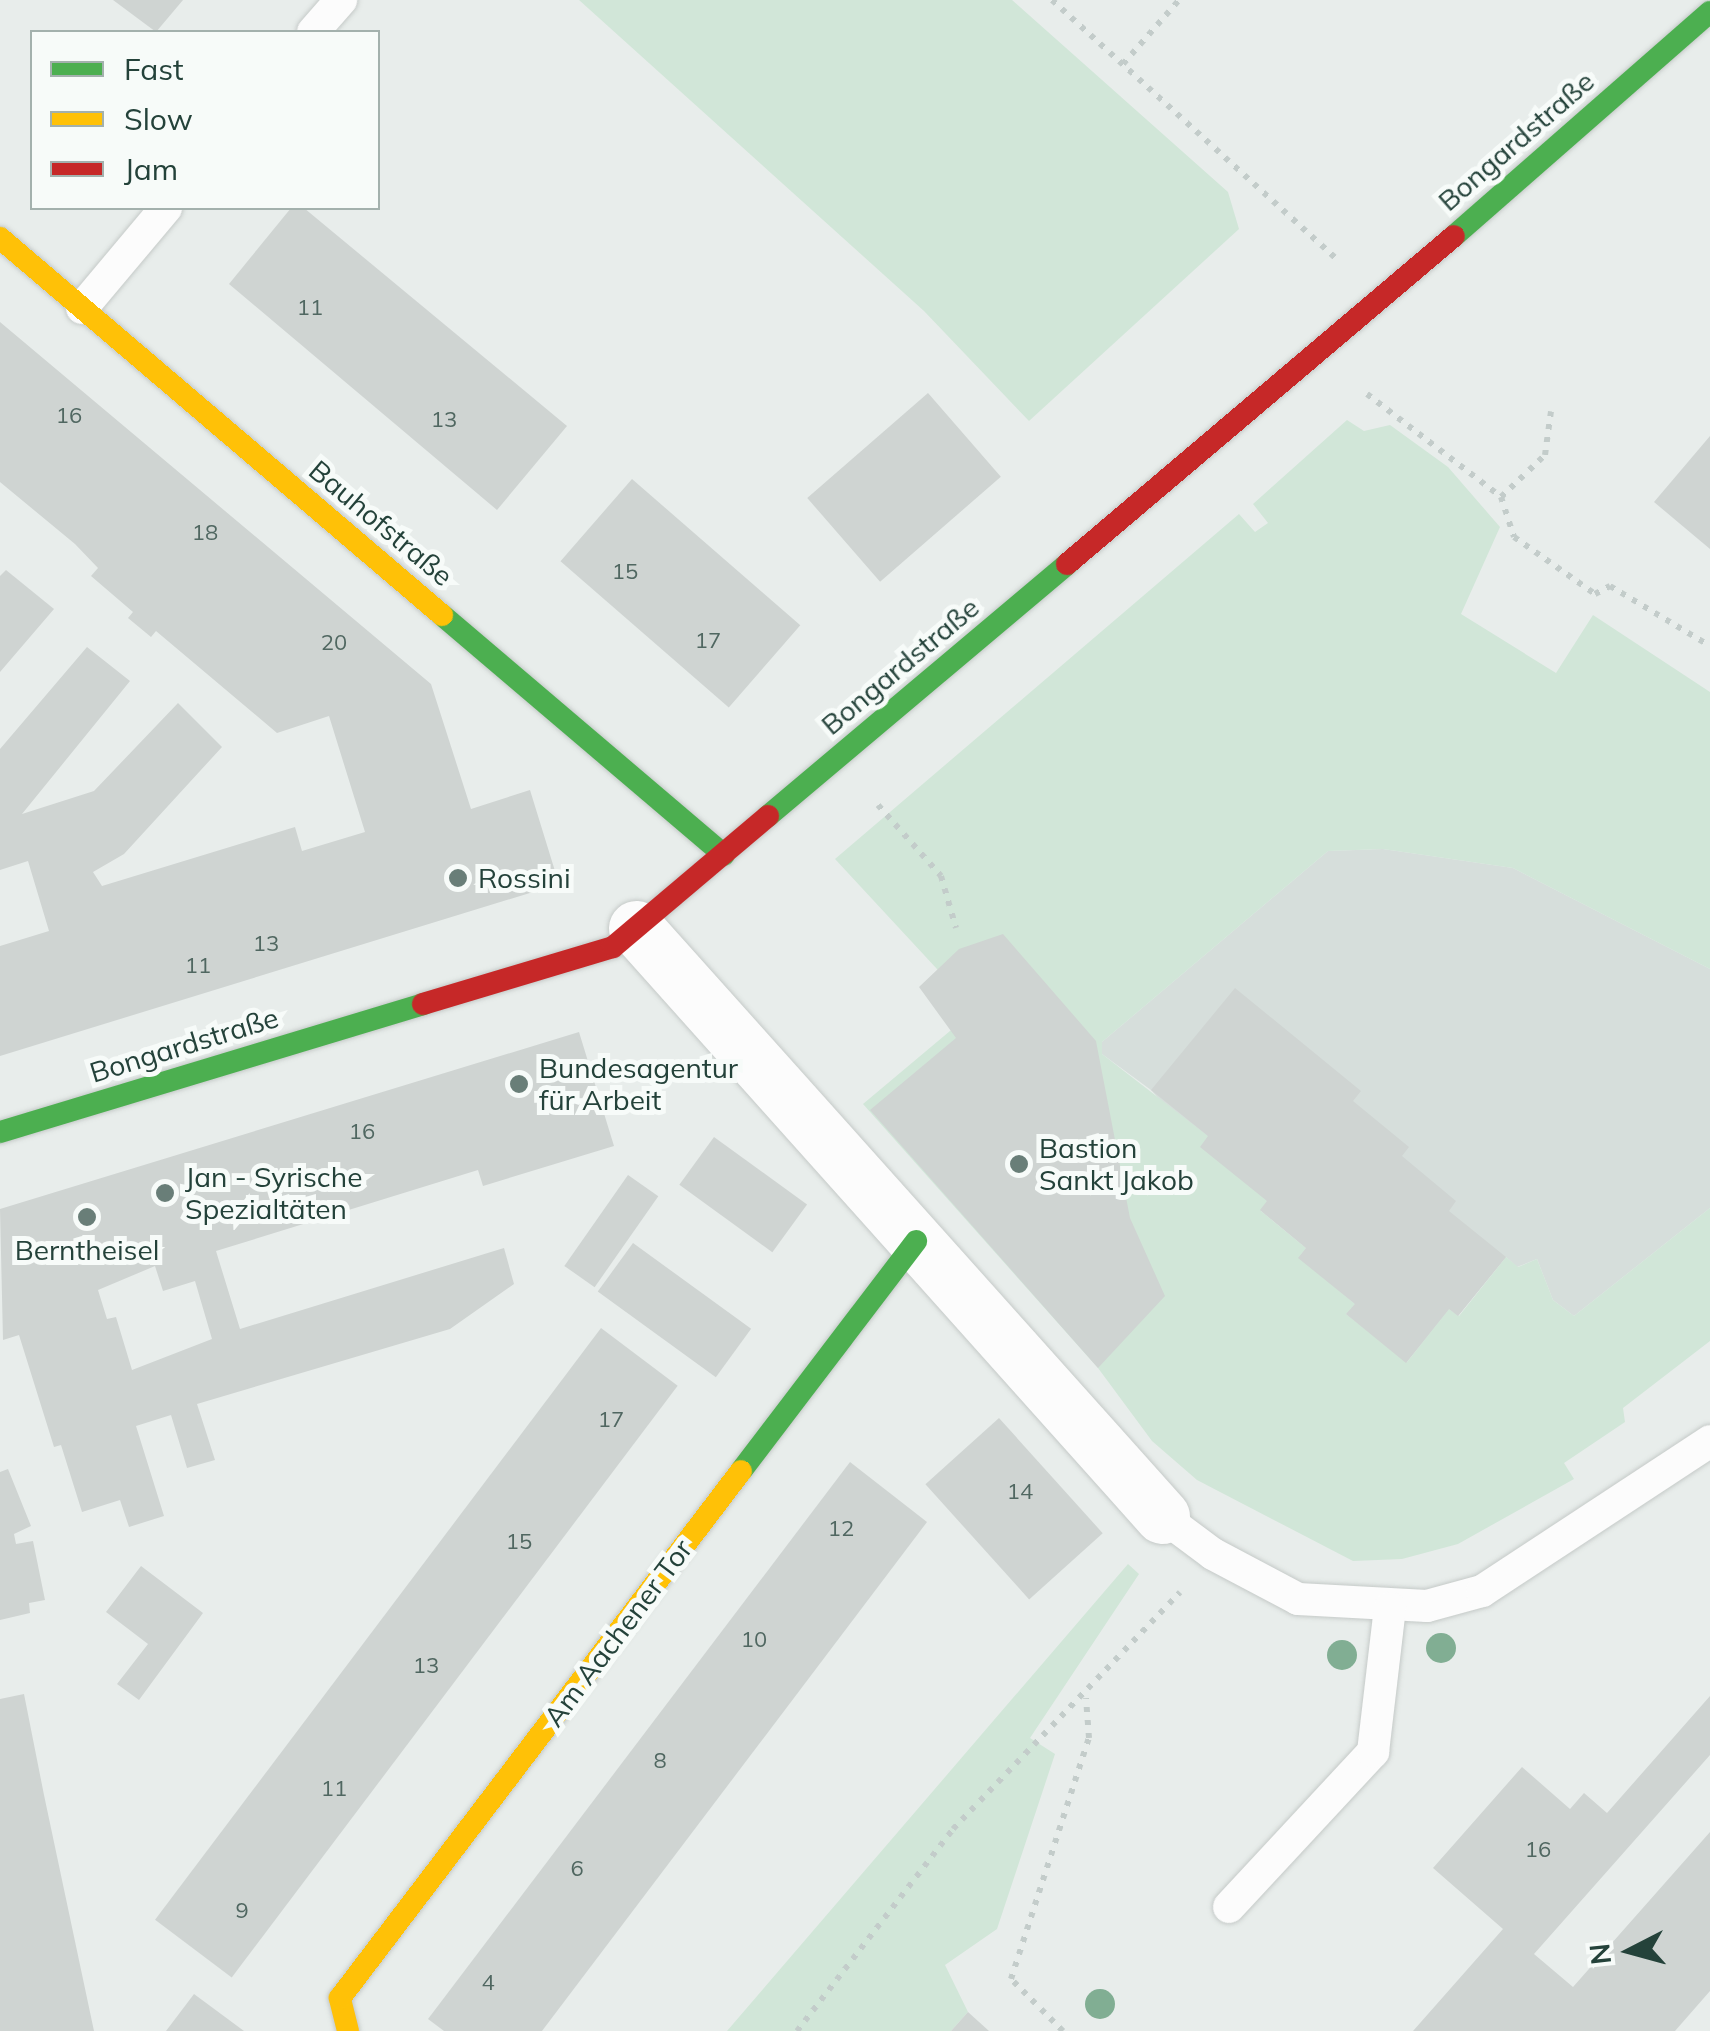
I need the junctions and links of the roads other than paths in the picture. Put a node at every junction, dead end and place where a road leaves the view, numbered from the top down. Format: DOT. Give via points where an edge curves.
graph roads {
  1 [pos="340,0"];
  2 [pos="1710,12"];
  3 [pos="315,30"];
  4 [pos="164,210"];
  5 [pos="0,238"];
  6 [pos="82,308"];
  7 [pos="724,855"];
  8 [pos="636,928"];
  9 [pos="0,1132"];
  10 [pos="916,1241"];
  11 [pos="1710,1441"];
  12 [pos="1162,1516"];
  13 [pos="1390,1608"];
  14 [pos="1229,1907"];
  15 [pos="348,2031"];
  1 -- 3 [label="lane"];
  2 -- 7 [label="street, Bongardstraße"];
  4 -- 6 [label="lane"];
  5 -- 6 [label="street, Bauhofstraße"];
  6 -- 7 [label="street, Bauhofstraße"];
  7 -- 8 [label="street, Bongardstraße"];
  8 -- 9 [label="street, Bongardstraße" via="614,947"];
  8 -- 10 [label="street"];
  10 -- 12 [label="street"];
  10 -- 15 [label="street, Am Aachener Tor" via="340,1998"];
  11 -- 13 [label="lane" via="1482,1590 1428,1606"];
  12 -- 13 [label="lane" via="1212,1554 1298,1599"];
  13 -- 14 [label="lane" via="1373,1752"];
}
